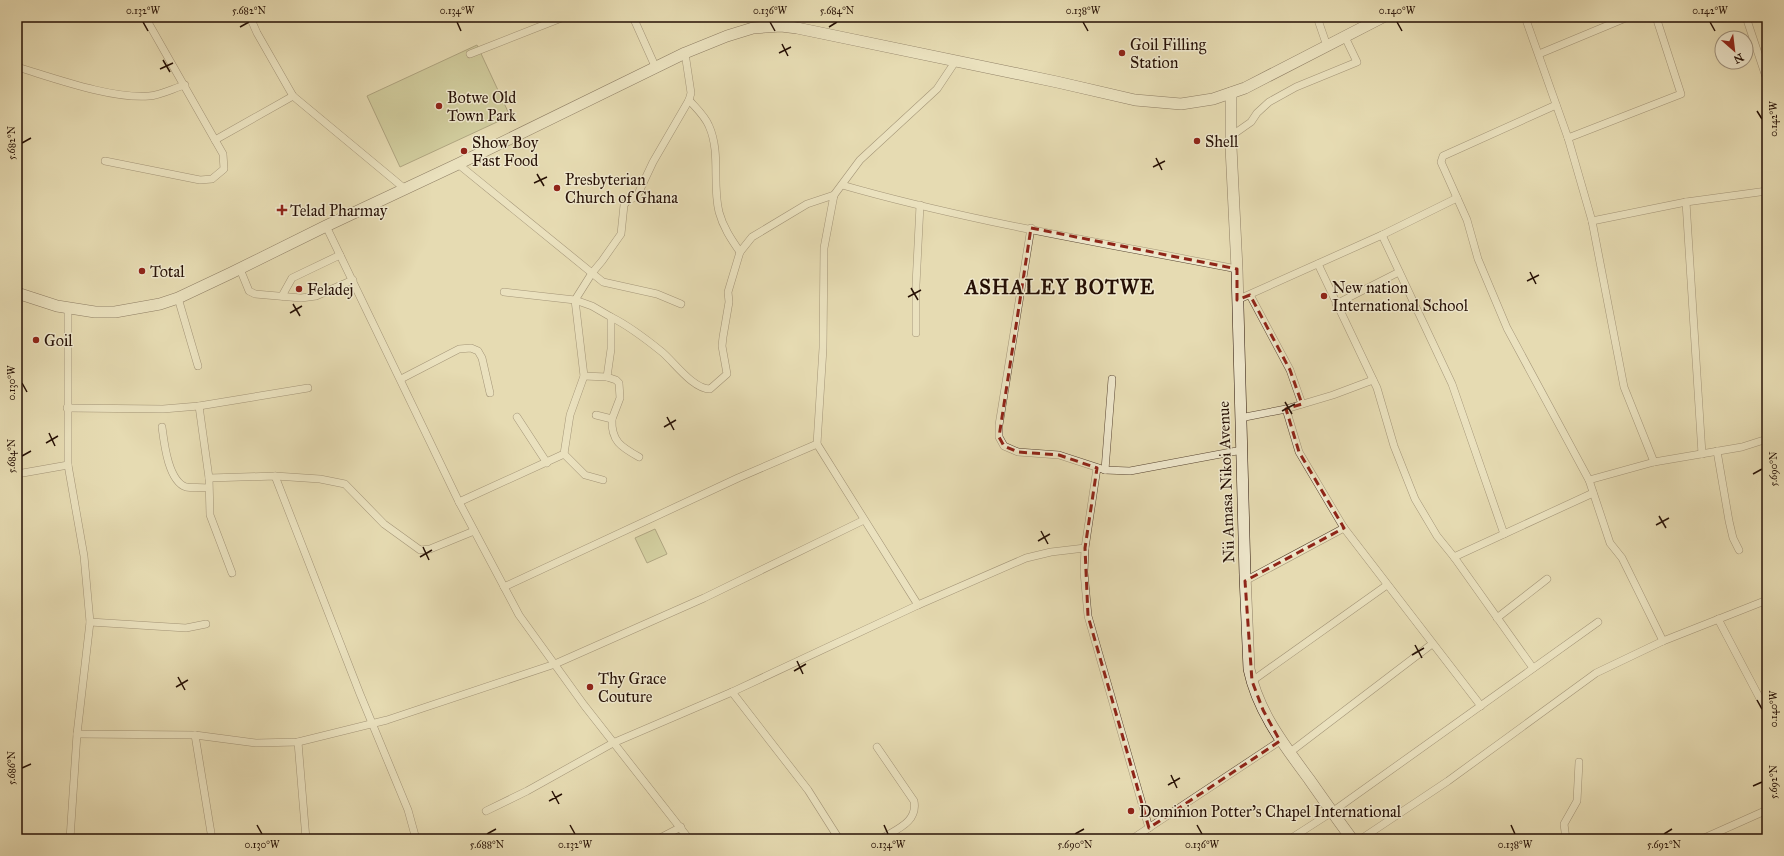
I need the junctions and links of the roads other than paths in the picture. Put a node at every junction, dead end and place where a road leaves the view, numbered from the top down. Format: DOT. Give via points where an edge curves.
graph roads {
  1 [pos="145,17"];
  2 [pos="250,17"];
  3 [pos="564,17"];
  4 [pos="633,17"];
  5 [pos="1317,17"];
  6 [pos="1383,17"];
  7 [pos="1525,17"];
  8 [pos="1628,17"];
  9 [pos="1656,17"];
  10 [pos="1746,17"];
  11 [pos="773,21"];
  12 [pos="1345,37"];
  13 [pos="1327,46"];
  14 [pos="685,52"];
  15 [pos="470,54"];
  16 [pos="1539,54"];
  17 [pos="955,62"];
  18 [pos="655,66"];
  19 [pos="17,67"];
  20 [pos="1767,80"];
  21 [pos="185,85"];
  22 [pos="1231,94"];
  23 [pos="293,96"];
  24 [pos="689,100"];
  25 [pos="1556,105"];
  26 [pos="1232,136"];
  27 [pos="1568,138"];
  28 [pos="215,140"];
  29 [pos="106,161"];
  30 [pos="458,164"];
  31 [pos="842,185"];
  32 [pos="405,189"];
  33 [pos="1767,191"];
  34 [pos="834,195"];
  35 [pos="1457,198"];
  36 [pos="1686,202"];
  37 [pos="920,205"];
  38 [pos="1592,221"];
  39 [pos="326,226"];
  40 [pos="1031,228"];
  41 [pos="1382,235"];
  42 [pos="740,252"];
  43 [pos="340,255"];
  44 [pos="1318,264"];
  45 [pos="240,269"];
  46 [pos="1237,269"];
  47 [pos="1400,272"];
  48 [pos="592,273"];
  49 [pos="353,280"];
  50 [pos="504,292"];
  51 [pos="17,293"];
  52 [pos="1250,295"];
  53 [pos="282,296"];
  54 [pos="178,298"];
  55 [pos="575,300"];
  56 [pos="1237,300"];
  57 [pos="681,304"];
  58 [pos="1336,304"];
  59 [pos="68,307"];
  60 [pos="611,316"];
  61 [pos="916,333"];
  62 [pos="198,366"];
  63 [pos="584,376"];
  64 [pos="607,377"];
  65 [pos="401,379"];
  66 [pos="1112,379"];
  67 [pos="1373,380"];
  68 [pos="308,388"];
  69 [pos="490,394"];
  70 [pos="1302,404"];
  71 [pos="199,406"];
  72 [pos="67,408"];
  73 [pos="1286,409"];
  74 [pos="596,415"];
  75 [pos="517,418"];
  76 [pos="1240,418"];
  77 [pos="612,419"];
  78 [pos="162,427"];
  79 [pos="1767,439"];
  80 [pos="816,444"];
  81 [pos="1242,450"];
  82 [pos="1717,451"];
  83 [pos="564,454"];
  84 [pos="1702,454"];
  85 [pos="639,457"];
  86 [pos="1654,462"];
  87 [pos="547,463"];
  88 [pos="68,465"];
  89 [pos="1097,468"];
  90 [pos="1105,470"];
  91 [pos="17,474"];
  92 [pos="276,476"];
  93 [pos="209,478"];
  94 [pos="603,480"];
  95 [pos="1589,480"];
  96 [pos="208,488"];
  97 [pos="1593,493"];
  98 [pos="459,502"];
  99 [pos="864,520"];
  100 [pos="1344,528"];
  101 [pos="474,531"];
  102 [pos="1504,534"];
  103 [pos="1085,548"];
  104 [pos="1739,550"];
  105 [pos="1454,557"];
  106 [pos="232,573"];
  107 [pos="1547,579"];
  108 [pos="1245,581"];
  109 [pos="1387,585"];
  110 [pos="504,587"];
  111 [pos="1767,600"];
  112 [pos="918,605"];
  113 [pos="1497,618"];
  114 [pos="1718,619"];
  115 [pos="90,622"];
  116 [pos="1598,622"];
  117 [pos="206,624"];
  118 [pos="1663,640"];
  119 [pos="1432,644"];
  120 [pos="555,664"];
  121 [pos="1533,668"];
  122 [pos="1252,682"];
  123 [pos="732,692"];
  124 [pos="1481,706"];
  125 [pos="1766,708"];
  126 [pos="373,723"];
  127 [pos="77,734"];
  128 [pos="195,734"];
  129 [pos="1280,741"];
  130 [pos="298,742"];
  131 [pos="613,743"];
  132 [pos="877,748"];
  133 [pos="1289,753"];
  134 [pos="1579,762"];
  135 [pos="1767,810"];
  136 [pos="486,811"];
  137 [pos="1332,812"];
  138 [pos="681,827"];
  139 [pos="1149,828"];
  140 [pos="70,839"];
  141 [pos="212,839"];
  142 [pos="306,839"];
  143 [pos="416,839"];
  144 [pos="658,839"];
  145 [pos="689,839"];
  146 [pos="839,839"];
  147 [pos="881,839"];
  148 [pos="1132,839"];
  149 [pos="1290,839"];
  150 [pos="1352,839"];
  151 [pos="1361,839"];
  152 [pos="1566,839"];
  153 [pos="1702,839"];
  1 -- 21 [label="street"];
  2 -- 23 [label="street"];
  3 -- 15 [label="street"];
  4 -- 18 [label="street"];
  5 -- 13 [label="street"];
  6 -- 12 [label="main road"];
  7 -- 16 [label="street"];
  8 -- 16 [label="street"];
  9 -- 27 [label="street" via="1681,94"];
  10 -- 20 [label="street"];
  11 -- 14 [label="main road"];
  11 -- 17 [label="main road"];
  12 -- 13 [label="main road"];
  12 -- 26 [label="street" via="1357,62 1296,87 1269,102 1251,122"];
  13 -- 22 [label="main road"];
  14 -- 18 [label="main road"];
  14 -- 24 [label="street" via="691,93"];
  16 -- 25 [label="street"];
  17 -- 22 [label="main road" via="1135,100 1190,104"];
  17 -- 31 [label="street" via="937,89 860,160"];
  18 -- 30 [label="main road"];
  19 -- 21 [label="street" via="121,95 150,96"];
  21 -- 28 [label="street"];
  22 -- 26 [label="main road, Nii Amasa Nikoi Avenue"];
  23 -- 28 [label="street"];
  23 -- 32 [label="street"];
  24 -- 42 [label="street" via="710,127 719,210 725,230"];
  24 -- 48 [label="street" via="653,162 637,196 624,205 621,234"];
  25 -- 27 [label="street"];
  25 -- 35 [label="street" via="1443,156 1441,162"];
  26 -- 46 [label="main road, Nii Amasa Nikoi Avenue"];
  27 -- 38 [label="street"];
  28 -- 29 [label="street" via="223,154 224,169 212,179 200,180"];
  30 -- 32 [label="main road"];
  30 -- 48 [label="street"];
  31 -- 34 [label="street"];
  31 -- 37 [label="street"];
  32 -- 39 [label="main road"];
  33 -- 36 [label="street"];
  34 -- 42 [label="street" via="807,204 752,237"];
  34 -- 80 [label="street" via="824,248 823,348"];
  35 -- 41 [label="street"];
  35 -- 95 [label="street" via="1467,220 1478,259 1507,328"];
  36 -- 38 [label="street"];
  36 -- 84 [label="street"];
  37 -- 40 [label="street"];
  37 -- 61 [label="street"];
  38 -- 86 [label="street" via="1624,387"];
  39 -- 43 [label="street"];
  39 -- 45 [label="main road"];
  40 -- 46 [label="street"];
  40 -- 89 [label="street" via="998,425 999,437 1004,446 1018,452 1059,455"];
  41 -- 44 [label="street"];
  41 -- 47 [label="street"];
  42 -- 60 [label="street" via="728,292 729,302 722,346 727,374 710,389 700,387 662,352"];
  43 -- 49 [label="street"];
  43 -- 53 [label="street" via="292,278"];
  44 -- 52 [label="street"];
  44 -- 58 [label="street"];
  45 -- 53 [label="street" via="252,293"];
  45 -- 54 [label="main road"];
  46 -- 56 [label="main road, Nii Amasa Nikoi Avenue"];
  47 -- 58 [label="street"];
  47 -- 102 [label="street" via="1452,384"];
  48 -- 55 [label="street"];
  48 -- 57 [label="street" via="603,282 657,294"];
  49 -- 53 [label="street" via="316,296"];
  49 -- 65 [label="street"];
  50 -- 55 [label="street"];
  51 -- 59 [label="main road"];
  52 -- 56 [label="street"];
  52 -- 70 [label="street" via="1290,370"];
  54 -- 59 [label="main road" via="115,312 95,312"];
  54 -- 62 [label="street"];
  55 -- 60 [label="street"];
  55 -- 63 [label="street"];
  56 -- 76 [label="main road, Nii Amasa Nikoi Avenue"];
  58 -- 67 [label="street"];
  59 -- 72 [label="street"];
  60 -- 64 [label="street" via="611,349"];
  63 -- 64 [label="street"];
  63 -- 83 [label="street" via="570,415"];
  64 -- 77 [label="street" via="619,382 620,398"];
  65 -- 69 [label="street" via="459,348 471,348 478,351 482,358"];
  65 -- 98 [label="street"];
  66 -- 90 [label="street"];
  67 -- 70 [label="street"];
  67 -- 105 [label="street" via="1394,446 1415,499 1437,536"];
  68 -- 71 [label="street"];
  70 -- 73 [label="street"];
  71 -- 72 [label="street" via="163,409"];
  71 -- 93 [label="street"];
  72 -- 88 [label="street"];
  73 -- 76 [label="street"];
  73 -- 100 [label="street" via="1299,452"];
  74 -- 77 [label="street"];
  75 -- 87 [label="street"];
  76 -- 81 [label="main road, Nii Amasa Nikoi Avenue"];
  77 -- 85 [label="street" via="616,441"];
  78 -- 96 [label="street" via="166,458 179,482 186,486"];
  79 -- 82 [label="street"];
  80 -- 99 [label="street"];
  80 -- 110 [label="street"];
  81 -- 90 [label="street" via="1130,471"];
  81 -- 108 [label="main road, Nii Amasa Nikoi Avenue"];
  82 -- 84 [label="street"];
  82 -- 104 [label="street" via="1729,521"];
  83 -- 87 [label="street"];
  83 -- 94 [label="street" via="585,475"];
  84 -- 86 [label="street"];
  86 -- 95 [label="street"];
  87 -- 98 [label="street"];
  88 -- 91 [label="street"];
  88 -- 115 [label="street" via="84,556"];
  89 -- 90 [label="street"];
  89 -- 103 [label="street"];
  92 -- 93 [label="street"];
  92 -- 101 [label="street" via="320,479 345,484 384,524 420,550"];
  92 -- 126 [label="street"];
  93 -- 96 [label="street"];
  95 -- 97 [label="street"];
  96 -- 106 [label="street" via="210,515"];
  97 -- 102 [label="street"];
  97 -- 118 [label="street" via="1610,543 1622,558"];
  98 -- 101 [label="street"];
  99 -- 112 [label="street"];
  99 -- 120 [label="street" via="704,598"];
  100 -- 108 [label="street"];
  100 -- 109 [label="street"];
  101 -- 110 [label="street"];
  102 -- 105 [label="street"];
  103 -- 112 [label="street" via="1026,558"];
  103 -- 139 [label="street" via="1084,572 1088,616"];
  105 -- 113 [label="street"];
  107 -- 113 [label="street"];
  108 -- 122 [label="main road, Nii Amasa Nikoi Avenue" via="1249,670"];
  109 -- 119 [label="street"];
  109 -- 122 [label="street"];
  110 -- 120 [label="street" via="533,636"];
  111 -- 114 [label="street"];
  112 -- 123 [label="street"];
  113 -- 121 [label="street"];
  114 -- 118 [label="street"];
  114 -- 125 [label="street"];
  115 -- 117 [label="street" via="186,628"];
  115 -- 127 [label="street"];
  116 -- 121 [label="street"];
  118 -- 151 [label="street" via="1596,673 1448,781"];
  119 -- 124 [label="street"];
  119 -- 133 [label="street"];
  120 -- 126 [label="street"];
  120 -- 131 [label="street"];
  121 -- 124 [label="street"];
  122 -- 129 [label="main road, Nii Amasa Nikoi Avenue" via="1263,710"];
  123 -- 131 [label="street"];
  123 -- 146 [label="street" via="808,790"];
  124 -- 137 [label="street"];
  126 -- 130 [label="street"];
  126 -- 143 [label="street" via="408,810"];
  127 -- 128 [label="street"];
  127 -- 140 [label="street"];
  128 -- 130 [label="street" via="256,743"];
  128 -- 141 [label="street"];
  129 -- 133 [label="main road, Nii Amasa Nikoi Avenue"];
  129 -- 139 [label="street"];
  130 -- 142 [label="street"];
  131 -- 136 [label="street"];
  131 -- 138 [label="street"];
  132 -- 147 [label="street" via="914,801 915,810 911,819"];
  133 -- 137 [label="main road, Nii Amasa Nikoi Avenue"];
  134 -- 152 [label="street" via="1577,801 1564,824"];
  135 -- 153 [label="street"];
  137 -- 149 [label="street"];
  137 -- 150 [label="main road, Nii Amasa Nikoi Avenue"];
  138 -- 144 [label="street"];
  138 -- 145 [label="street"];
  139 -- 148 [label="street"];
}
